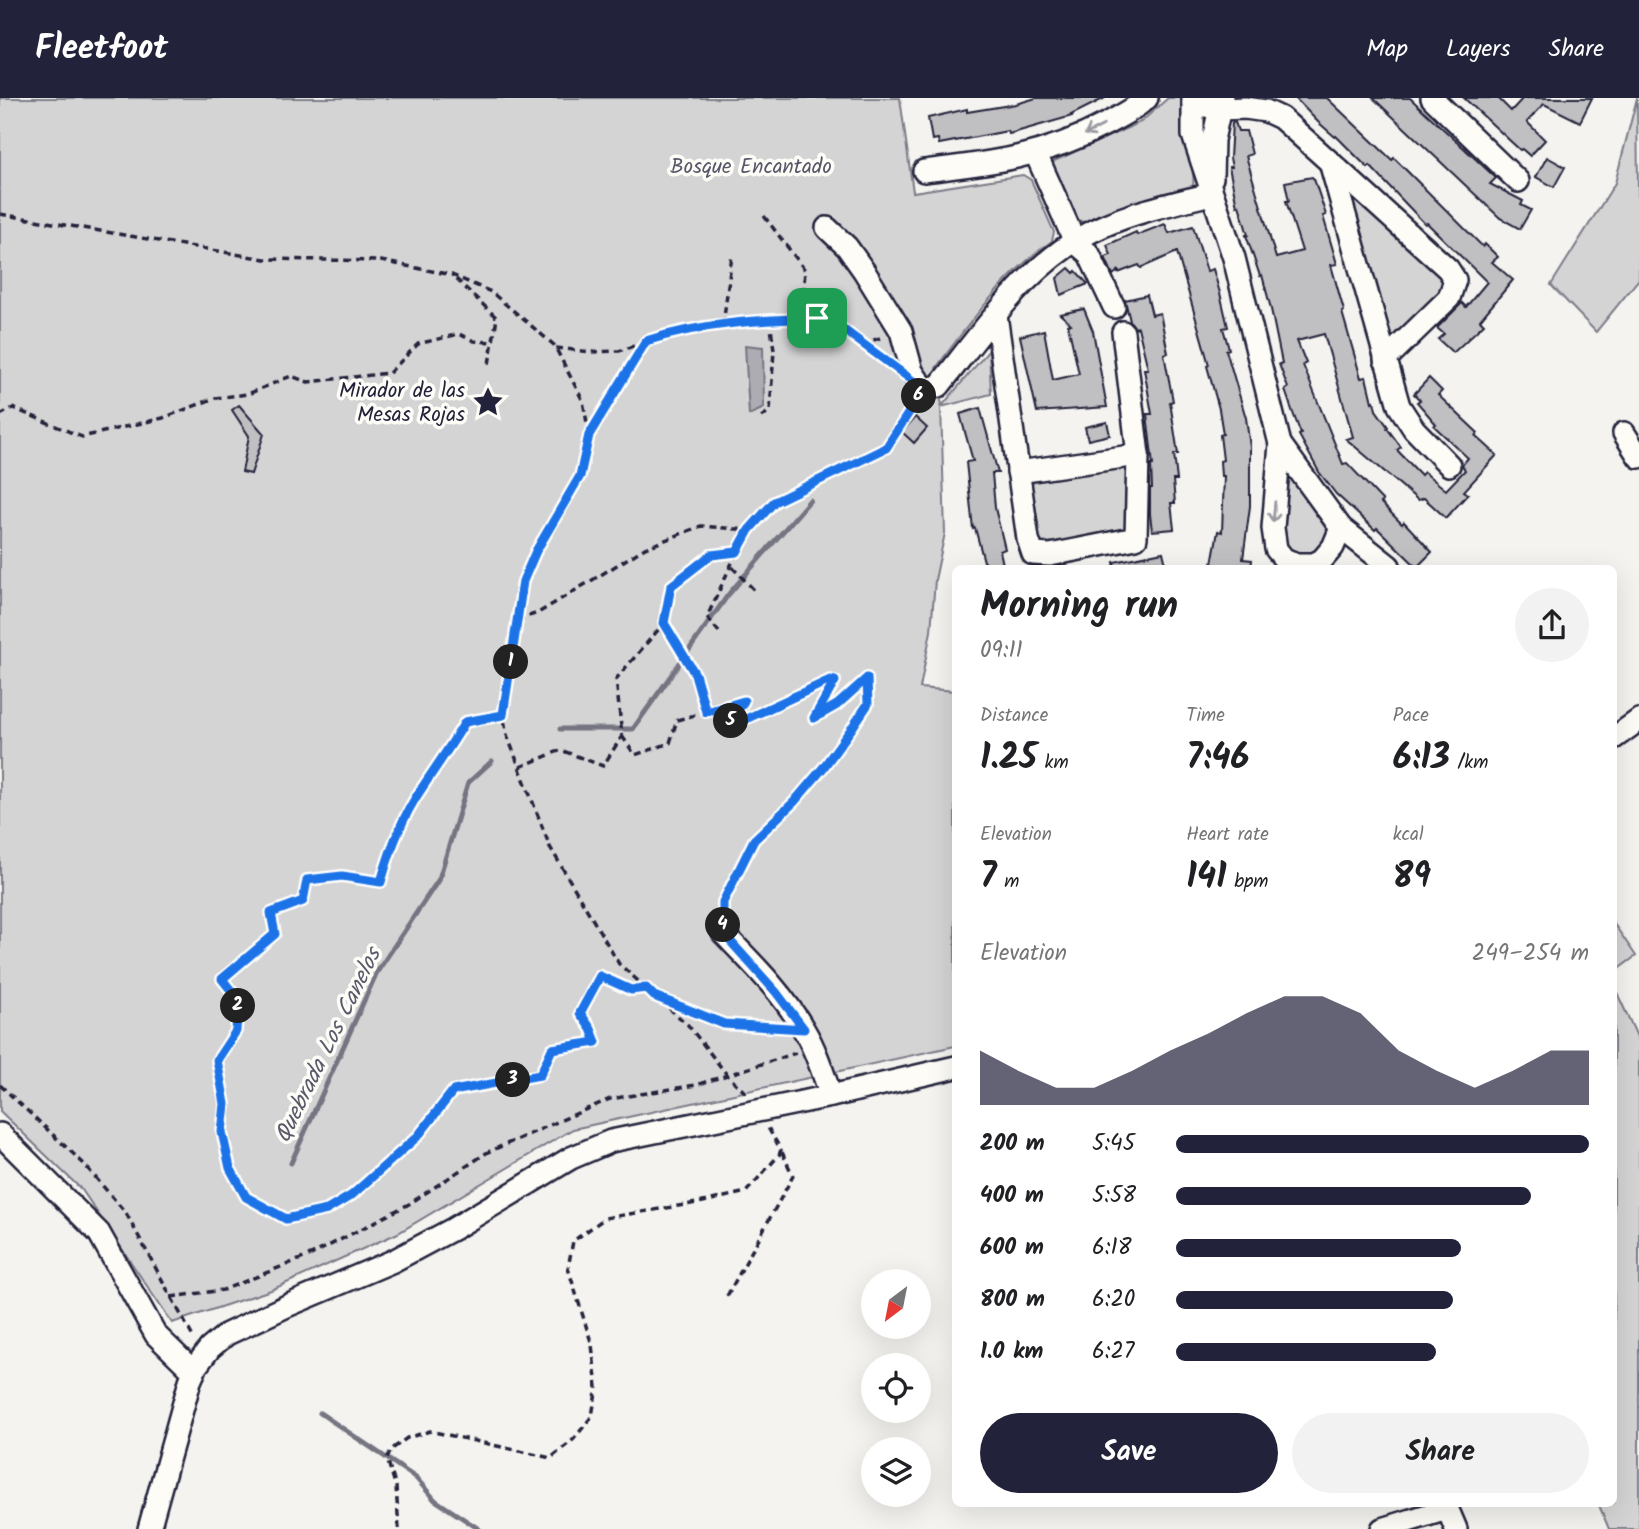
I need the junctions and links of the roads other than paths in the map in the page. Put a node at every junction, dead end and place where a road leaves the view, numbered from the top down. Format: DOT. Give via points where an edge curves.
graph roads {
  1 [pos="1147,98"];
  2 [pos="1269,98"];
  3 [pos="1432,98"];
  4 [pos="1193,100"];
  5 [pos="1221,104"];
  6 [pos="1281,118"];
  7 [pos="1036,154"];
  8 [pos="1329,162"];
  9 [pos="924,171"];
  10 [pos="1518,181"];
  11 [pos="1211,194"];
  12 [pos="827,228"];
  13 [pos="1075,242"];
  14 [pos="1114,307"];
  15 [pos="996,315"];
  16 [pos="1123,332"];
  17 [pos="1385,360"];
  18 [pos="1624,433"];
  19 [pos="1280,444"];
  20 [pos="1138,455"];
  21 [pos="1639,457"];
  22 [pos="1449,465"];
  23 [pos="1018,472"];
  24 [pos="1341,528"];
  25 [pos="1388,565"];
  26 [pos="1639,720"];
  27 [pos="1617,736"];
  28 [pos="723,933"];
  29 [pos="952,1068"];
  30 [pos="831,1096"];
  31 [pos="0,1134"];
  32 [pos="199,1364"];
  33 [pos="1443,1507"];
  34 [pos="1446,1507"];
  35 [pos="149,1529"];
  36 [pos="1382,1529"];
  37 [pos="1455,1529"];
  1 -- 7 [label="street, one-way" via="1086,135"];
  2 -- 6 [label="street"];
  3 -- 10 [label="street"];
  4 -- 5 [label="street"];
  4 -- 11 [label="street" via="1193,135"];
  5 -- 6 [label="street"];
  5 -- 11 [label="street" via="1213,141"];
  6 -- 8 [label="street"];
  7 -- 9 [label="street"];
  7 -- 13 [label="street"];
  8 -- 17 [label="street"];
  8 -- 17 [label="street" via="1455,280 1449,298"];
  11 -- 13 [label="street" via="1143,211"];
  11 -- 19 [label="street" via="1234,258"];
  12 -- 15 [label="street" via="864,271 901,331 912,371 931,387"];
  13 -- 14 [label="street" via="1089,254"];
  13 -- 15 [label="street" via="1020,287"];
  15 -- 23 [label="street"];
  16 -- 20 [label="street"];
  17 -- 22 [label="street" via="1406,418"];
  18 -- 21 [label="street"];
  19 -- 24 [label="street"];
  19 -- 24 [label="street, one-way" via="1273,528 1276,549 1296,565 1314,564 1333,547"];
  20 -- 23 [label="street"];
  20 -- 23 [label="street" via="1136,538 1050,555 1033,554"];
  24 -- 25 [label="street"];
  26 -- 27 [label="street"];
  28 -- 30 [label="street" via="776,992 808,1038"];
  29 -- 30 [label="street"];
  30 -- 32 [label="street" via="611,1141 571,1158 393,1261 227,1334"];
  31 -- 32 [label="street" via="99,1233 156,1335"];
  32 -- 35 [label="street"];
  33 -- 36 [label="street"];
  34 -- 37 [label="street"];
}
